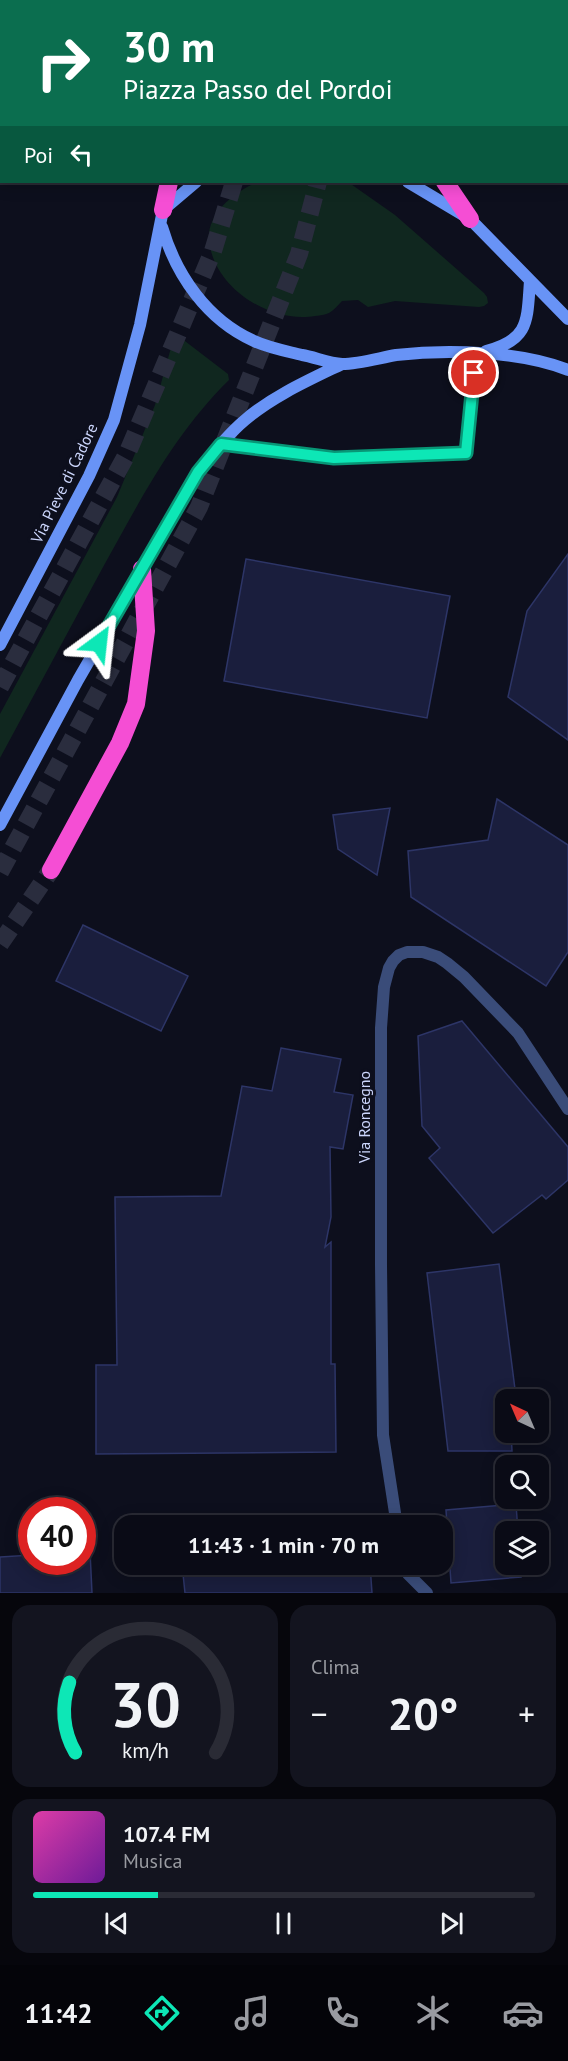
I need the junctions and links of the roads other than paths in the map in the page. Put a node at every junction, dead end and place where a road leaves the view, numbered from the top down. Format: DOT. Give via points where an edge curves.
graph roads {
  1 [pos="169,183"];
  2 [pos="195,183"];
  3 [pos="410,183"];
  4 [pos="447,183"];
  5 [pos="162,216"];
  6 [pos="470,219"];
  7 [pos="530,281"];
  8 [pos="568,319"];
  9 [pos="476,353"];
  10 [pos="342,364"];
  11 [pos="568,370"];
  12 [pos="221,444"];
  13 [pos="141,569"];
  14 [pos="0,645"];
  15 [pos="0,825"];
  16 [pos="51,870"];
  17 [pos="568,1109"];
  18 [pos="395,1515"];
  19 [pos="409,1575"];
  20 [pos="427,1593"];
  1 -- 5 [label="highway"];
  2 -- 5 [label="street"];
  3 -- 6 [label="street"];
  4 -- 6 [label="highway"];
  5 -- 10 [label="street" via="169,251 204,305 252,341"];
  5 -- 14 [label="street, Via Pieve di Cadore" via="140,326 114,420"];
  6 -- 7 [label="street"];
  7 -- 8 [label="street"];
  7 -- 9 [label="street" via="526,326 502,346"];
  9 -- 10 [label="street" via="433,352"];
  9 -- 11 [label="street"];
  9 -- 12 [label="street" via="466,453 334,458"];
  10 -- 12 [label="street" via="268,403"];
  12 -- 13 [label="street" via="198,472"];
  13 -- 15 [label="street"];
  13 -- 16 [label="highway" via="146,631 136,704 120,743"];
  17 -- 18 [label="street, Via Roncegno" via="518,1033 464,977 438,957 423,952 407,952 393,961 384,987 381,1028 381,1265 383,1435"];
  19 -- 20 [label="street"];
}
